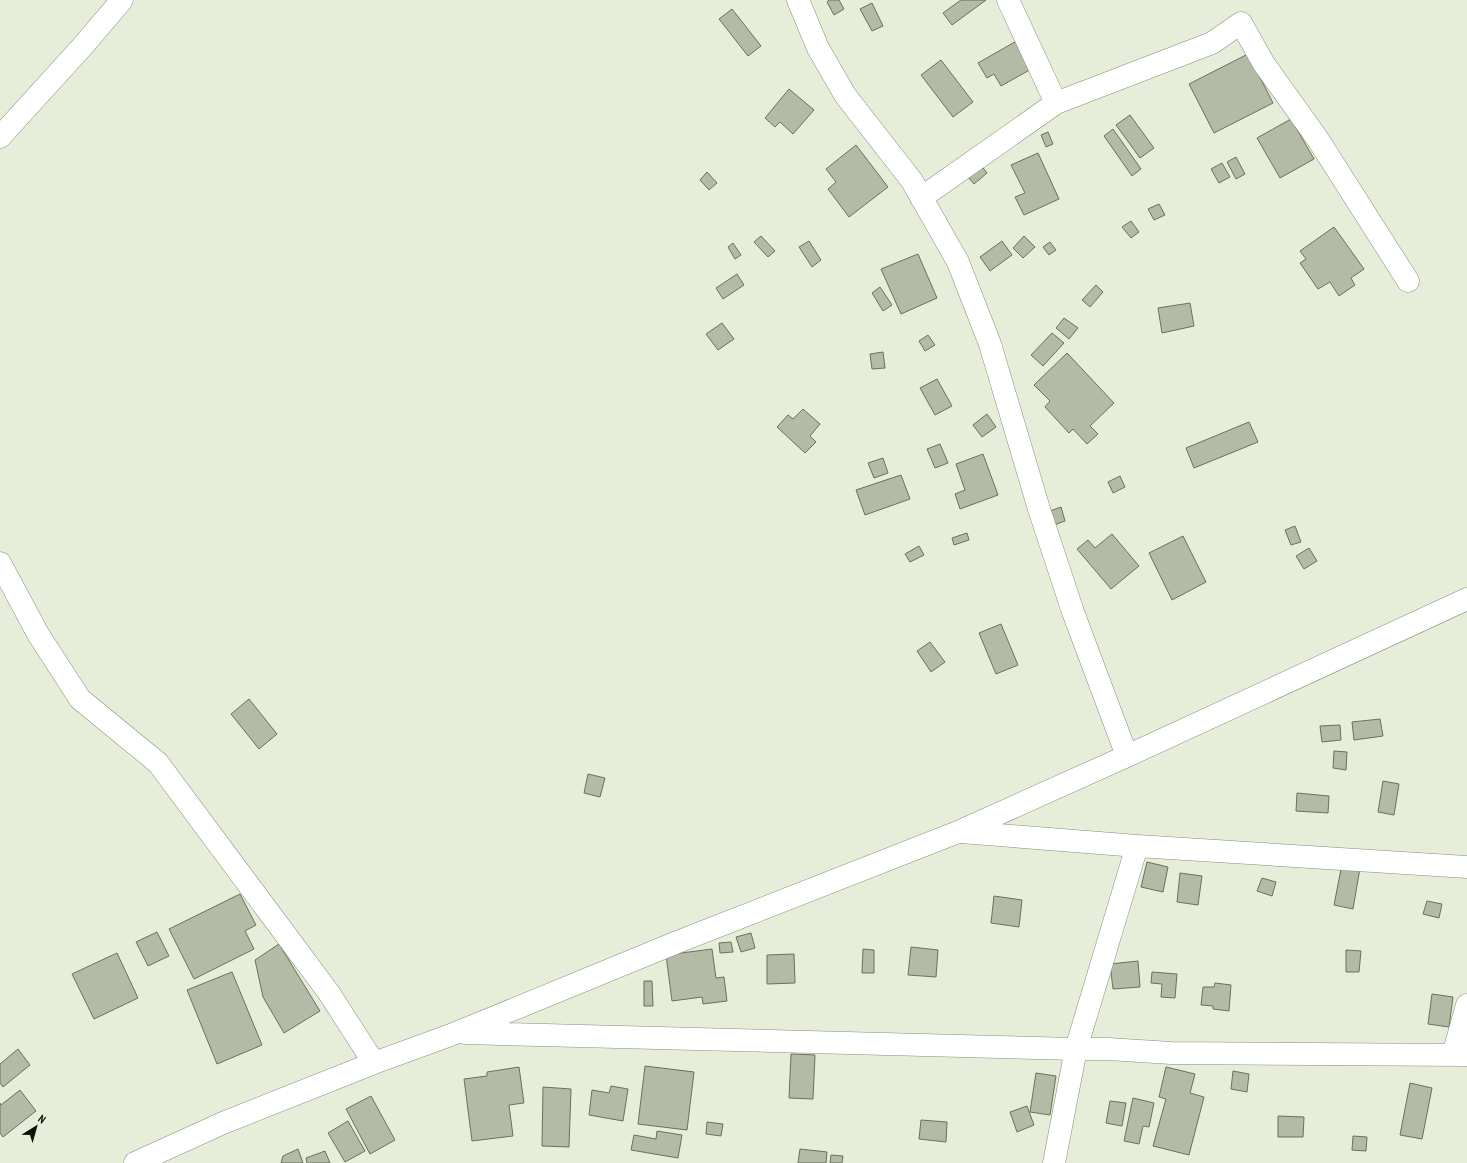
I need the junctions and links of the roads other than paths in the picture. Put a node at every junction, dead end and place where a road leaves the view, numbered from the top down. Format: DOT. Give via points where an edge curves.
graph roads {
  1 [pos="122,0"];
  2 [pos="798,0"];
  3 [pos="1008,0"];
  4 [pos="1056,103"];
  5 [pos="0,137"];
  6 [pos="922,198"];
  7 [pos="1408,281"];
  8 [pos="0,563"];
  9 [pos="1467,599"];
  10 [pos="1127,756"];
  11 [pos="958,832"];
  12 [pos="1137,846"];
  13 [pos="1467,866"];
  14 [pos="1467,1005"];
  15 [pos="456,1033"];
  16 [pos="1076,1049"];
  17 [pos="1460,1055"];
  18 [pos="374,1063"];
  19 [pos="135,1163"];
  20 [pos="1054,1163"];
  1 -- 5 [label="street"];
  2 -- 6 [label="street" via="818,48 845,95"];
  3 -- 4 [label="street"];
  4 -- 6 [label="street"];
  4 -- 7 [label="street" via="1212,44 1241,23 1264,64 1317,138"];
  6 -- 10 [label="street" via="958,262 990,344 1039,509 1073,612"];
  8 -- 18 [label="street" via="38,634 80,698 158,763 329,993"];
  9 -- 10 [label="street"];
  10 -- 11 [label="street"];
  11 -- 12 [label="street"];
  11 -- 15 [label="street" via="675,943"];
  12 -- 13 [label="street"];
  12 -- 16 [label="street"];
  14 -- 17 [label="street"];
  15 -- 16 [label="street"];
  15 -- 18 [label="street"];
  16 -- 17 [label="street" via="1108,1048 1171,1053"];
  16 -- 20 [label="street"];
  18 -- 19 [label="street" via="224,1123"];
}
